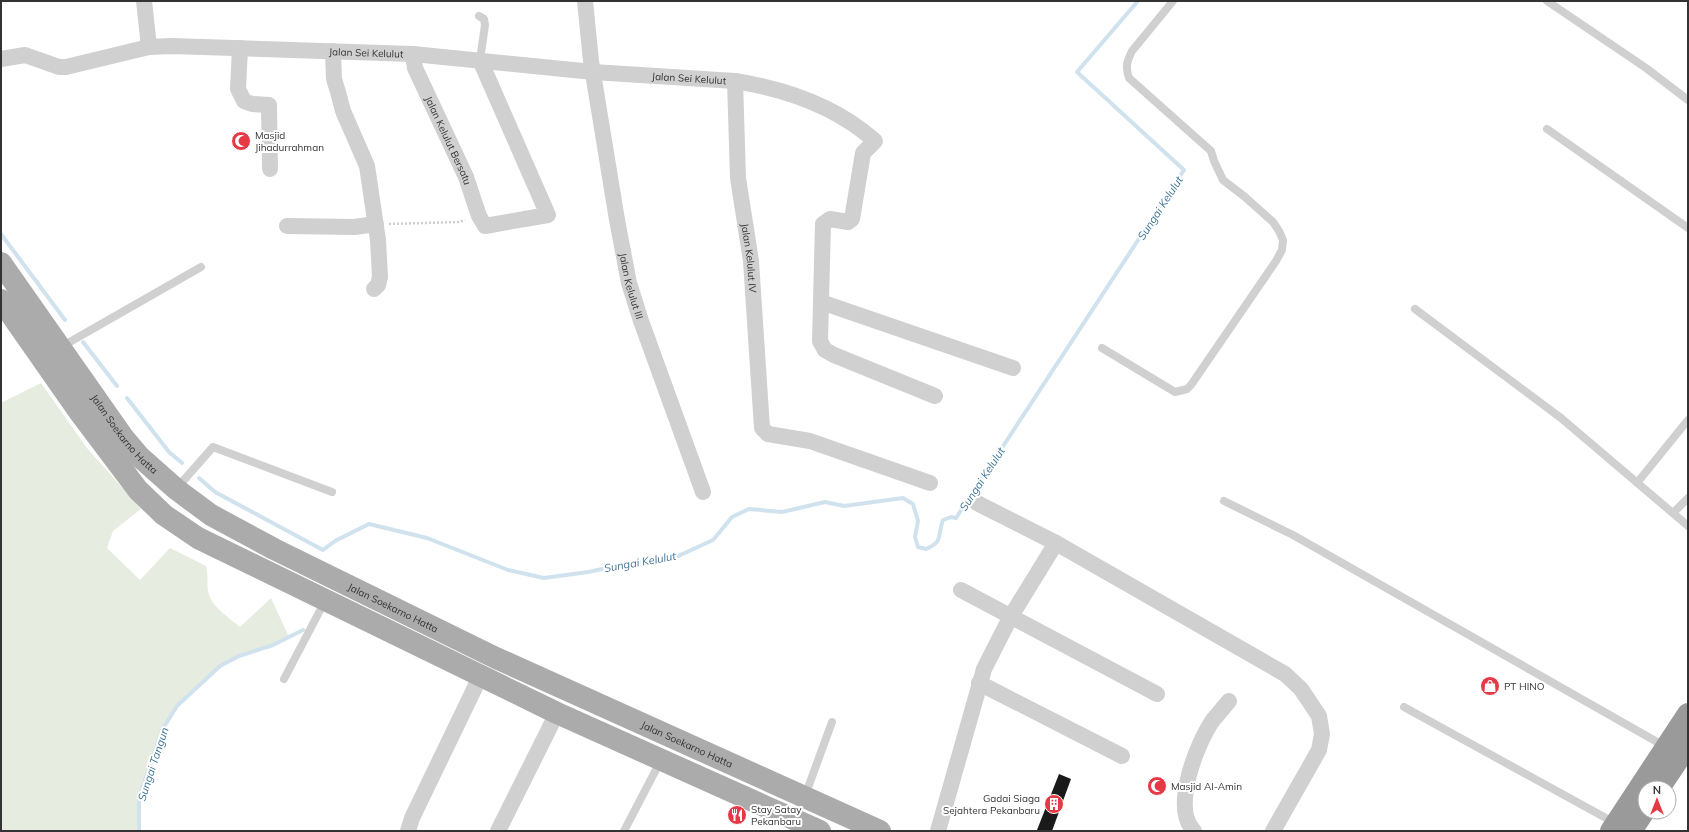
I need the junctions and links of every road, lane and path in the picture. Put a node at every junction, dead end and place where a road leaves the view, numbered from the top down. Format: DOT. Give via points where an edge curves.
graph roads {
  1 [pos="144,1"];
  2 [pos="585,1"];
  3 [pos="1173,1"];
  4 [pos="1547,1"];
  5 [pos="479,16"];
  6 [pos="149,47"];
  7 [pos="240,48"];
  8 [pos="333,51"];
  9 [pos="412,54"];
  10 [pos="1,59"];
  11 [pos="480,60"];
  12 [pos="593,72"];
  13 [pos="735,81"];
  14 [pos="1688,100"];
  15 [pos="1547,129"];
  16 [pos="270,169"];
  17 [pos="482,221"];
  18 [pos="376,224"];
  19 [pos="287,226"];
  20 [pos="1688,228"];
  21 [pos="1,263"];
  22 [pos="201,267"];
  23 [pos="374,289"];
  24 [pos="1,300"];
  25 [pos="821,302"];
  26 [pos="1415,309"];
  27 [pos="60,348"];
  28 [pos="1102,348"];
  29 [pos="1013,368"];
  30 [pos="935,396"];
  31 [pos="1688,420"];
  32 [pos="930,483"];
  33 [pos="1636,483"];
  34 [pos="176,489"];
  35 [pos="332,492"];
  36 [pos="703,492"];
  37 [pos="1688,498"];
  38 [pos="1224,501"];
  39 [pos="977,503"];
  40 [pos="1673,513"];
  41 [pos="1688,526"];
  42 [pos="1056,543"];
  43 [pos="961,590"];
  44 [pos="326,600"];
  45 [pos="1011,616"];
  46 [pos="481,675"];
  47 [pos="284,679"];
  48 [pos="980,683"];
  49 [pos="1157,694"];
  50 [pos="1229,701"];
  51 [pos="1404,707"];
  52 [pos="556,713"];
  53 [pos="1688,714"];
  54 [pos="832,722"];
  55 [pos="1688,745"];
  56 [pos="1666,747"];
  57 [pos="1122,756"];
  58 [pos="662,759"];
  59 [pos="757,776"];
  60 [pos="1665,780"];
  61 [pos="804,797"];
  62 [pos="747,799"];
  63 [pos="1637,816"];
  64 [pos="1619,828"];
  65 [pos="408,831"];
  66 [pos="498,831"];
  67 [pos="624,831"];
  68 [pos="820,831"];
  69 [pos="880,831"];
  70 [pos="938,831"];
  71 [pos="1194,831"];
  72 [pos="1273,831"];
  1 -- 6 [label="street"];
  2 -- 12 [label="street, Jalan Kelulut III"];
  3 -- 28 [label="lane" via="1132,51 1127,60 1126,70 1129,78 1211,151 1223,180 1272,222 1283,240 1282,250 1187,389 1175,392"];
  4 -- 14 [label="lane" via="1646,68"];
  5 -- 11 [label="lane" via="484,19 485,25"];
  6 -- 7 [label="street, Jalan Sei Kelulut"];
  6 -- 10 [label="street, Jalan Sei Kelulut" via="66,67 25,55"];
  7 -- 8 [label="street, Jalan Sei Kelulut"];
  7 -- 16 [label="street" via="238,89 244,101 269,105"];
  8 -- 9 [label="street, Jalan Sei Kelulut"];
  8 -- 18 [label="street" via="334,79 343,111 367,166"];
  9 -- 11 [label="street, Jalan Sei Kelulut"];
  9 -- 17 [label="street, Jalan Kelulut Bersatu" via="415,68 466,177"];
  11 -- 12 [label="street, Jalan Sei Kelulut"];
  11 -- 17 [label="street" via="548,215"];
  12 -- 13 [label="street, Jalan Sei Kelulut"];
  12 -- 36 [label="street, Jalan Kelulut III" via="629,283"];
  13 -- 25 [label="street, Jalan Sei Kelulut" via="750,83 814,103 857,125 875,141 863,153 852,220 830,220 822,224"];
  13 -- 32 [label="street, Jalan Kelulut IV" via="738,178 751,262 762,428 768,434 810,441"];
  15 -- 20 [label="lane"];
  17 -- 18 [label="path"];
  18 -- 19 [label="street" via="354,227"];
  18 -- 23 [label="street" via="380,277"];
  21 -- 27 [label="main road, Jalan Soekarno Hatta"];
  22 -- 27 [label="lane"];
  24 -- 44 [label="main road" via="80,413 138,490 164,515 198,538"];
  25 -- 29 [label="street"];
  25 -- 30 [label="street" via="820,341 825,350"];
  26 -- 33 [label="lane" via="1561,418"];
  27 -- 34 [label="main road, Jalan Soekarno Hatta" via="123,437 140,457"];
  31 -- 33 [label="lane"];
  33 -- 40 [label="lane"];
  34 -- 35 [label="lane" via="213,447"];
  34 -- 59 [label="main road, Jalan Soekarno Hatta" via="210,515 319,573 496,658"];
  37 -- 40 [label="lane"];
  38 -- 56 [label="lane" via="1326,553"];
  39 -- 42 [label="street"];
  40 -- 41 [label="lane"];
  42 -- 45 [label="street"];
  42 -- 72 [label="street" via="1285,674 1301,688 1318,716 1322,734 1319,750"];
  43 -- 45 [label="street"];
  44 -- 46 [label="main road"];
  44 -- 47 [label="lane"];
  45 -- 48 [label="street" via="984,669"];
  45 -- 49 [label="street"];
  46 -- 52 [label="main road"];
  46 -- 65 [label="street"];
  48 -- 57 [label="street"];
  48 -- 70 [label="street"];
  50 -- 71 [label="street" via="1213,721 1197,750 1189,773 1185,799 1186,818"];
  51 -- 64 [label="lane"];
  52 -- 58 [label="main road"];
  52 -- 66 [label="street"];
  53 -- 56 [label="highway"];
  54 -- 61 [label="lane"];
  55 -- 60 [label="highway"];
  56 -- 64 [label="highway"];
  58 -- 62 [label="main road"];
  58 -- 67 [label="lane"];
  59 -- 61 [label="main road, Jalan Soekarno Hatta"];
  59 -- 62 [label="main road"];
  61 -- 69 [label="main road, Jalan Soekarno Hatta"];
  62 -- 68 [label="main road"];
  63 -- 64 [label="highway"];
}
